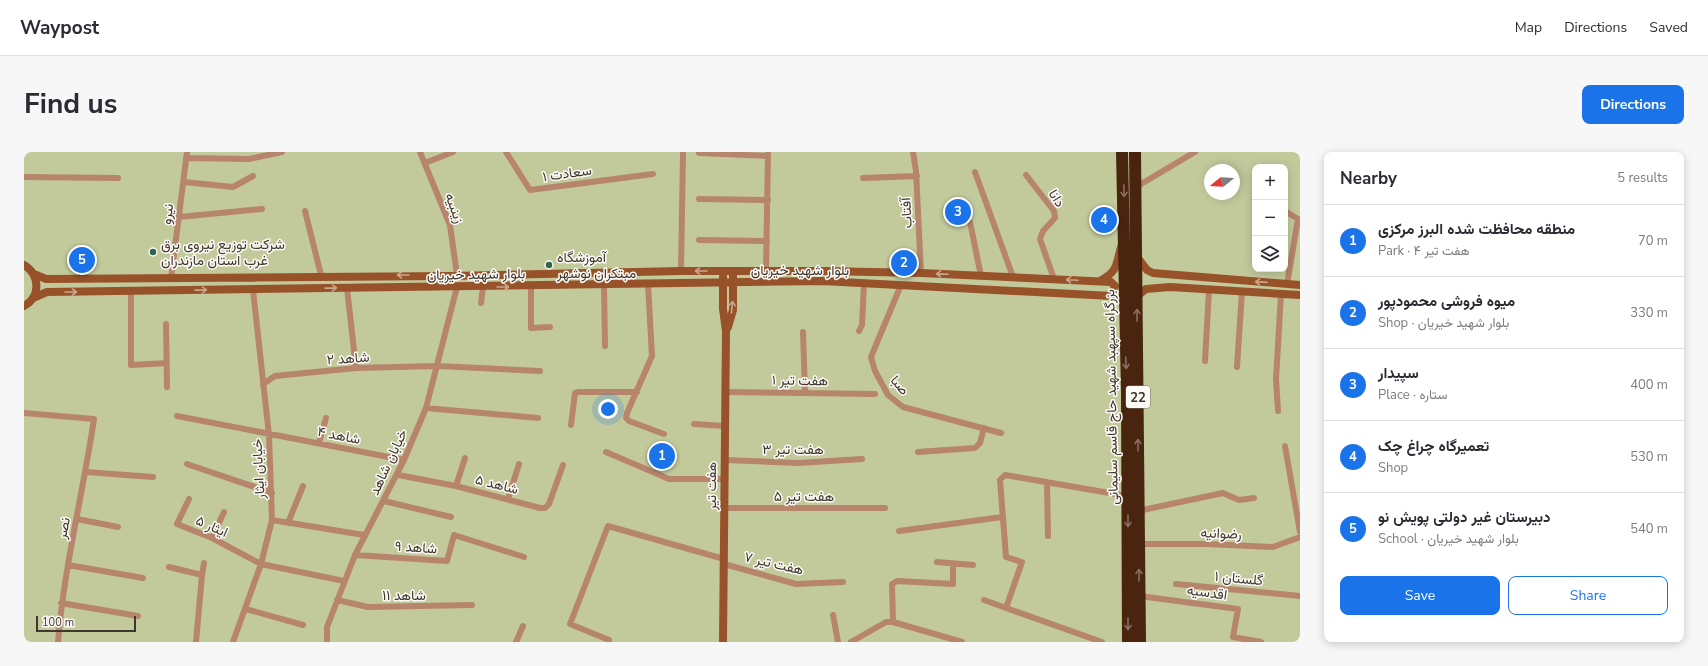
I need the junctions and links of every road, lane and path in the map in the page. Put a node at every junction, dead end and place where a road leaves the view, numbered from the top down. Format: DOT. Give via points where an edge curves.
graph roads {
  1 [pos="282,152"];
  2 [pos="420,152"];
  3 [pos="453,152"];
  4 [pos="506,152"];
  5 [pos="684,152"];
  6 [pos="914,152"];
  7 [pos="1122,152"];
  8 [pos="1135,152"];
  9 [pos="1195,152"];
  10 [pos="699,153"];
  11 [pos="768,154"];
  12 [pos="187,155"];
  13 [pos="425,164"];
  14 [pos="975,172"];
  15 [pos="652,174"];
  16 [pos="1026,175"];
  17 [pos="253,176"];
  18 [pos="917,176"];
  19 [pos="24,177"];
  20 [pos="118,178"];
  21 [pos="863,178"];
  22 [pos="184,182"];
  23 [pos="1136,187"];
  24 [pos="699,200"];
  25 [pos="768,200"];
  26 [pos="262,209"];
  27 [pos="304,211"];
  28 [pos="1288,213"];
  29 [pos="179,217"];
  30 [pos="970,222"];
  31 [pos="1125,235"];
  32 [pos="699,240"];
  33 [pos="767,241"];
  34 [pos="1137,257"];
  35 [pos="24,265"];
  36 [pos="681,271"];
  37 [pos="722,271"];
  38 [pos="733,271"];
  39 [pos="766,272"];
  40 [pos="921,273"];
  41 [pos="34,274"];
  42 [pos="457,275"];
  43 [pos="321,276"];
  44 [pos="981,276"];
  45 [pos="1177,276"];
  46 [pos="1013,277"];
  47 [pos="171,278"];
  48 [pos="1054,279"];
  49 [pos="1099,281"];
  50 [pos="723,283"];
  51 [pos="733,283"];
  52 [pos="864,283"];
  53 [pos="648,284"];
  54 [pos="1287,284"];
  55 [pos="604,285"];
  56 [pos="901,285"];
  57 [pos="1300,285"];
  58 [pos="457,286"];
  59 [pos="531,286"];
  60 [pos="483,287"];
  61 [pos="1177,287"];
  62 [pos="347,288"];
  63 [pos="253,290"];
  64 [pos="1209,290"];
  65 [pos="1242,291"];
  66 [pos="131,292"];
  67 [pos="1281,294"];
  68 [pos="1300,295"];
  69 [pos="1112,296"];
  70 [pos="1137,296"];
  71 [pos="33,298"];
  72 [pos="481,303"];
  73 [pos="24,306"];
  74 [pos="1125,309"];
  75 [pos="166,324"];
  76 [pos="550,327"];
  77 [pos="726,331"];
  78 [pos="859,331"];
  79 [pos="803,332"];
  80 [pos="605,346"];
  81 [pos="1205,361"];
  82 [pos="167,363"];
  83 [pos="437,366"];
  84 [pos="1237,367"];
  85 [pos="356,368"];
  86 [pos="540,371"];
  87 [pos="263,384"];
  88 [pos="167,387"];
  89 [pos="637,392"];
  90 [pos="725,392"];
  91 [pos="806,392"];
  92 [pos="874,394"];
  93 [pos="426,408"];
  94 [pos="1278,411"];
  95 [pos="24,413"];
  96 [pos="177,416"];
  97 [pos="326,418"];
  98 [pos="538,418"];
  99 [pos="694,424"];
  100 [pos="571,425"];
  101 [pos="724,426"];
  102 [pos="984,428"];
  103 [pos="1001,433"];
  104 [pos="664,434"];
  105 [pos="269,436"];
  106 [pos="319,443"];
  107 [pos="1285,446"];
  108 [pos="606,452"];
  109 [pos="918,452"];
  110 [pos="465,458"];
  111 [pos="862,459"];
  112 [pos="404,460"];
  113 [pos="724,460"];
  114 [pos="187,464"];
  115 [pos="519,464"];
  116 [pos="563,465"];
  117 [pos="86,472"];
  118 [pos="398,474"];
  119 [pos="153,477"];
  120 [pos="724,480"];
  121 [pos="1047,482"];
  122 [pos="303,486"];
  123 [pos="456,486"];
  124 [pos="272,493"];
  125 [pos="1128,496"];
  126 [pos="189,498"];
  127 [pos="1254,498"];
  128 [pos="508,499"];
  129 [pos="384,501"];
  130 [pos="724,508"];
  131 [pos="885,508"];
  132 [pos="1138,511"];
  133 [pos="224,512"];
  134 [pos="451,517"];
  135 [pos="1002,517"];
  136 [pos="77,519"];
  137 [pos="272,520"];
  138 [pos="288,523"];
  139 [pos="118,526"];
  140 [pos="899,531"];
  141 [pos="1300,532"];
  142 [pos="364,535"];
  143 [pos="1048,536"];
  144 [pos="1300,537"];
  145 [pos="212,538"];
  146 [pos="1139,544"];
  147 [pos="355,555"];
  148 [pos="524,558"];
  149 [pos="724,562"];
  150 [pos="937,562"];
  151 [pos="204,563"];
  152 [pos="262,564"];
  153 [pos="953,564"];
  154 [pos="68,565"];
  155 [pos="973,566"];
  156 [pos="169,567"];
  157 [pos="202,575"];
  158 [pos="143,578"];
  159 [pos="344,581"];
  160 [pos="843,582"];
  161 [pos="1176,584"];
  162 [pos="1139,596"];
  163 [pos="1300,596"];
  164 [pos="338,600"];
  165 [pos="984,600"];
  166 [pos="61,603"];
  167 [pos="472,605"];
  168 [pos="1006,608"];
  169 [pos="246,609"];
  170 [pos="833,615"];
  171 [pos="138,616"];
  172 [pos="893,622"];
  173 [pos="303,625"];
  174 [pos="523,626"];
  175 [pos="609,640"];
  176 [pos="944,640"];
  177 [pos="855,641"];
  178 [pos="58,642"];
  179 [pos="196,642"];
  180 [pos="233,642"];
  181 [pos="327,642"];
  182 [pos="516,642"];
  183 [pos="724,642"];
  184 [pos="838,642"];
  185 [pos="962,642"];
  186 [pos="1102,642"];
  187 [pos="1128,642"];
  188 [pos="1140,642"];
  189 [pos="1261,642"];
  1 -- 12 [label="street" via="249,159"];
  2 -- 13 [label="street, زینبیه"];
  3 -- 13 [label="street"];
  4 -- 15 [label="street, سعادت ۱" via="530,190"];
  5 -- 36 [label="street"];
  6 -- 18 [label="street, آفتاب"];
  7 -- 31 [label="highway, بزرگراه سپهبد شهید حاج قاسم سلیمانی / 22, one-way"];
  8 -- 23 [label="highway, بزرگراه سپهبد شهید حاج قاسم سلیمانی / 22"];
  9 -- 23 [label="street"];
  10 -- 11 [label="street"];
  11 -- 25 [label="street"];
  12 -- 22 [label="street, نیرو"];
  13 -- 42 [label="street, زینبیه" via="450,225"];
  14 -- 46 [label="street"];
  16 -- 48 [label="street, دانا" via="1054,211 1055,218 1043,231 1040,239"];
  17 -- 22 [label="street" via="233,186"];
  18 -- 21 [label="street"];
  18 -- 40 [label="street, آفتاب"];
  19 -- 20 [label="street"];
  22 -- 29 [label="street, نیرو"];
  23 -- 34 [label="highway, بزرگراه سپهبد شهید حاج قاسم سلیمانی / 22"];
  24 -- 25 [label="street"];
  25 -- 33 [label="street"];
  26 -- 29 [label="street"];
  27 -- 43 [label="street"];
  28 -- 54 [label="street" via="1298,219"];
  29 -- 47 [label="street, نیرو"];
  30 -- 44 [label="street"];
  31 -- 49 [label="main road" via="1116,269"];
  31 -- 74 [label="highway, بزرگراه سپهبد شهید حاج قاسم سلیمانی / 22"];
  32 -- 33 [label="street"];
  33 -- 39 [label="street"];
  34 -- 45 [label="main road" via="1147,270 1153,273"];
  34 -- 70 [label="highway, بزرگراه سپهبد شهید حاج قاسم سلیمانی / 22"];
  35 -- 41 [label="main road"];
  37 -- 36 [label="main road, بلوار شهید خیریان, one-way"];
  36 -- 42 [label="main road, بلوار شهید خیریان"];
  37 -- 38 [label="main road, بلوار شهید خیریان"];
  37 -- 50 [label="main road, هفت تیر"];
  38 -- 39 [label="main road, بلوار شهید خیریان"];
  38 -- 51 [label="main road, هفت تیر"];
  39 -- 40 [label="main road, بلوار شهید خیریان"];
  44 -- 40 [label="main road, بلوار شهید خیریان, one-way"];
  41 -- 47 [label="main road, بلوار شهید خیریان" via="46,279"];
  41 -- 71 [label="main road" via="37,286"];
  42 -- 43 [label="main road, بلوار شهید خیریان, one-way"];
  42 -- 58 [label="main road"];
  43 -- 47 [label="main road, بلوار شهید خیریان"];
  44 -- 46 [label="main road, بلوار شهید خیریان"];
  54 -- 45 [label="main road, one-way"];
  45 -- 61 [label="main road"];
  46 -- 48 [label="main road, بلوار شهید خیریان"];
  49 -- 48 [label="main road, بلوار شهید خیریان, one-way"];
  49 -- 69 [label="main road, بلوار شهید خیریان" via="1111,282 1116,286"];
  50 -- 51 [label="main road, بلوار شهید خیریان"];
  50 -- 53 [label="main road, بلوار شهید خیریان"];
  50 -- 77 [label="main road, هفت تیر"];
  51 -- 52 [label="main road, بلوار شهید خیریان"];
  77 -- 51 [label="main road, هفت تیر, one-way" via="733,310"];
  52 -- 56 [label="main road, بلوار شهید خیریان"];
  52 -- 78 [label="street" via="862,325"];
  53 -- 55 [label="main road, بلوار شهید خیریان"];
  53 -- 89 [label="street" via="652,356"];
  54 -- 57 [label="main road"];
  55 -- 59 [label="main road, بلوار شهید خیریان"];
  55 -- 80 [label="street"];
  56 -- 69 [label="main road, بلوار شهید خیریان"];
  56 -- 102 [label="street, صبا" via="871,357 888,394 903,407"];
  58 -- 60 [label="main road, بلوار شهید خیریان"];
  58 -- 62 [label="main road, بلوار شهید خیریان"];
  58 -- 83 [label="street, خیابان شاهد"];
  60 -- 59 [label="main road, بلوار شهید خیریان, one-way"];
  59 -- 76 [label="street" via="531,328"];
  60 -- 72 [label="street"];
  61 -- 64 [label="main road"];
  61 -- 70 [label="main road" via="1146,289"];
  63 -- 62 [label="main road, بلوار شهید خیریان, one-way"];
  62 -- 85 [label="street"];
  66 -- 63 [label="main road, بلوار شهید خیریان, one-way"];
  63 -- 87 [label="street, خیابان ایثار"];
  64 -- 65 [label="main road"];
  64 -- 81 [label="street"];
  65 -- 67 [label="main road"];
  65 -- 84 [label="street"];
  71 -- 66 [label="main road, بلوار شهید خیریان, one-way" via="47,292"];
  66 -- 82 [label="street" via="131,365"];
  67 -- 68 [label="main road"];
  67 -- 94 [label="street" via="1276,379"];
  69 -- 74 [label="main road"];
  132 -- 70 [label="highway, بزرگراه سپهبد شهید حاج قاسم سلیمانی / 22, one-way"];
  71 -- 73 [label="main road"];
  74 -- 125 [label="highway, بزرگراه سپهبد شهید حاج قاسم سلیمانی / 22, one-way"];
  75 -- 82 [label="street"];
  77 -- 90 [label="main road, هفت تیر"];
  79 -- 91 [label="street"];
  82 -- 88 [label="street"];
  83 -- 85 [label="street, شاهد ۲"];
  83 -- 86 [label="street, شاهد ۲"];
  83 -- 93 [label="street, خیابان شاهد"];
  85 -- 87 [label="street, شاهد ۲" via="275,376"];
  87 -- 105 [label="street, خیابان ایثار"];
  89 -- 100 [label="street" via="575,393"];
  89 -- 104 [label="street" via="626,418"];
  90 -- 91 [label="street, هفت تیر ۱"];
  90 -- 101 [label="main road, هفت تیر"];
  91 -- 92 [label="street, هفت تیر ۱"];
  93 -- 98 [label="street"];
  93 -- 112 [label="street, خیابان شاهد"];
  95 -- 117 [label="street, نصر" via="94,419"];
  96 -- 105 [label="street, شاهد ۴"];
  97 -- 106 [label="street"];
  99 -- 101 [label="street"];
  101 -- 113 [label="main road, هفت تیر"];
  102 -- 103 [label="street, صبا"];
  102 -- 109 [label="street" via="980,443 975,448"];
  105 -- 106 [label="street, شاهد ۴"];
  105 -- 124 [label="street, خیابان ایثار"];
  106 -- 112 [label="street, شاهد ۴"];
  107 -- 141 [label="street"];
  108 -- 120 [label="street" via="669,479"];
  110 -- 123 [label="street"];
  111 -- 113 [label="street, هفت تیر ۳" via="798,463"];
  112 -- 118 [label="street, خیابان شاهد"];
  113 -- 120 [label="main road, هفت تیر"];
  114 -- 124 [label="street"];
  115 -- 128 [label="street"];
  116 -- 128 [label="street, شاهد ۵" via="549,504 545,508"];
  117 -- 119 [label="street"];
  117 -- 136 [label="street, نصر"];
  118 -- 123 [label="street, شاهد ۵"];
  118 -- 129 [label="street, خیابان شاهد"];
  120 -- 130 [label="main road, هفت تیر"];
  121 -- 125 [label="street"];
  121 -- 135 [label="street" via="1005,475 1000,480"];
  121 -- 143 [label="street"];
  122 -- 138 [label="street"];
  123 -- 128 [label="street, شاهد ۵"];
  124 -- 137 [label="street, خیابان ایثار"];
  125 -- 187 [label="highway, بزرگراه سپهبد شهید حاج قاسم سلیمانی / 22, one-way"];
  126 -- 145 [label="street, ایثار ۵" via="176,524"];
  127 -- 132 [label="street" via="1239,500 1223,493"];
  129 -- 134 [label="street"];
  129 -- 142 [label="street, خیابان شاهد"];
  130 -- 131 [label="street, هفت تیر ۵"];
  130 -- 149 [label="main road, هفت تیر"];
  132 -- 146 [label="highway, بزرگراه سپهبد شهید حاج قاسم سلیمانی / 22"];
  133 -- 145 [label="street"];
  135 -- 140 [label="street"];
  135 -- 168 [label="street" via="1006,557 1022,562"];
  136 -- 139 [label="street"];
  136 -- 154 [label="street, نصر"];
  137 -- 138 [label="street"];
  137 -- 152 [label="street, خیابان ایثار"];
  138 -- 142 [label="street"];
  142 -- 147 [label="street, خیابان شاهد"];
  144 -- 146 [label="street, رضوانیه" via="1273,547"];
  145 -- 152 [label="street, ایثار ۵"];
  162 -- 146 [label="highway, بزرگراه سپهبد شهید حاج قاسم سلیمانی / 22, one-way"];
  147 -- 148 [label="street, شاهد ۹" via="447,561 454,535"];
  147 -- 159 [label="street, خیابان شاهد"];
  149 -- 160 [label="street, هفت تیر ۷" via="796,584"];
  149 -- 175 [label="street, هفت تیر ۷" via="608,526 570,624"];
  149 -- 183 [label="main road, هفت تیر"];
  150 -- 153 [label="street"];
  151 -- 157 [label="street"];
  152 -- 159 [label="street, ایثار ۵"];
  152 -- 169 [label="street, خیابان ایثار"];
  153 -- 155 [label="street"];
  153 -- 172 [label="street" via="952,584 897,581 892,584"];
  154 -- 158 [label="street"];
  154 -- 166 [label="street, نصر"];
  156 -- 157 [label="street"];
  157 -- 179 [label="street"];
  159 -- 164 [label="street, خیابان شاهد"];
  161 -- 163 [label="street, گلستان ۱"];
  162 -- 188 [label="highway, بزرگراه سپهبد شهید حاج قاسم سلیمانی / 22"];
  162 -- 189 [label="street, اقدسیه" via="1238,609 1233,637"];
  164 -- 167 [label="street, شاهد ۱۱" via="368,607"];
  164 -- 181 [label="street, خیابان شاهد" via="327,627"];
  165 -- 168 [label="street"];
  166 -- 171 [label="street"];
  166 -- 178 [label="street, نصر"];
  168 -- 186 [label="street"];
  169 -- 173 [label="street"];
  169 -- 180 [label="street, خیابان ایثار"];
  170 -- 184 [label="street"];
  172 -- 176 [label="street"];
  172 -- 177 [label="street" via="886,622"];
  174 -- 182 [label="street"];
  176 -- 185 [label="street"];
}
